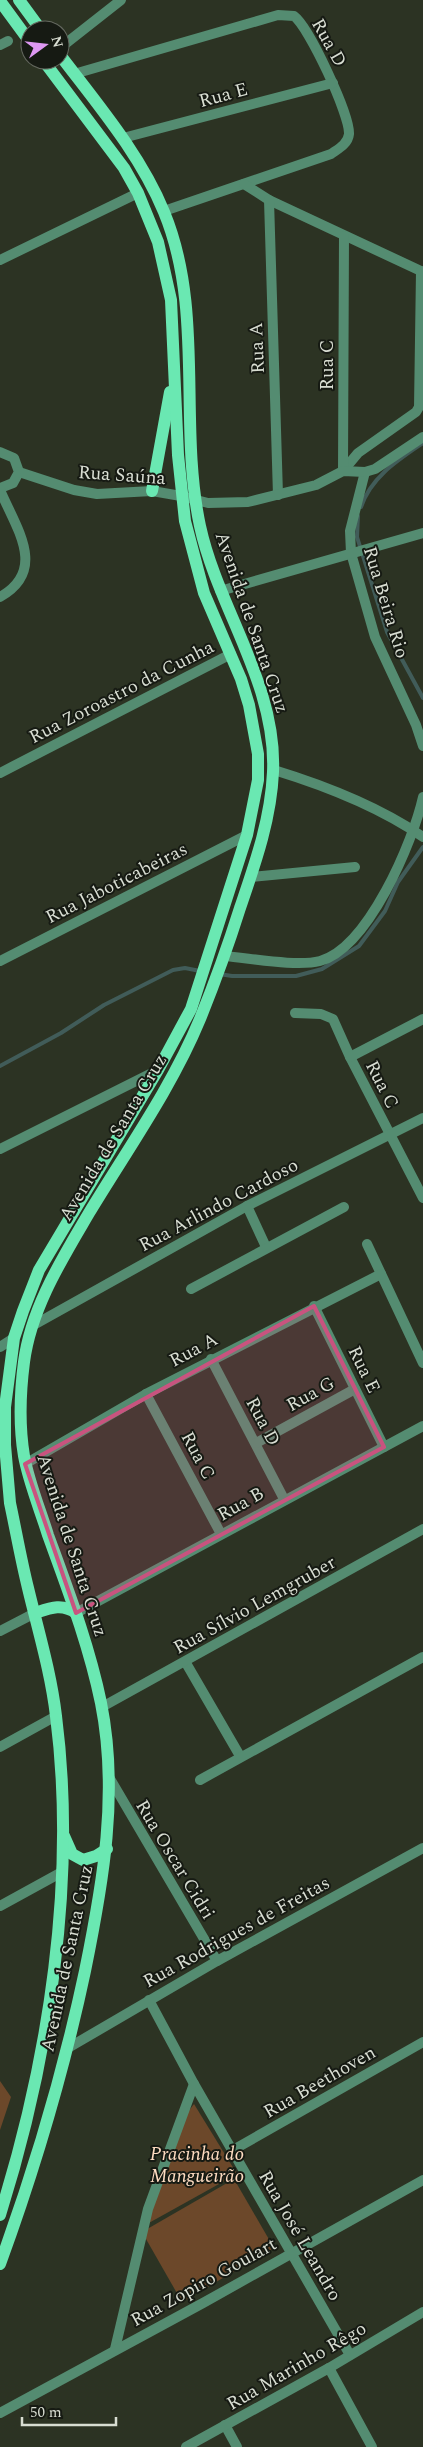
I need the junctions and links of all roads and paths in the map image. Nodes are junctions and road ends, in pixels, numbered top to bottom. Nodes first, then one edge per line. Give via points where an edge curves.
1 (18, 0) edge
2 (121, 0) edge
3 (0, 1) edge
4 (33, 20) edge
5 (20, 28) edge
6 (70, 40) edge
7 (70, 69) edge
8 (51, 70) edge
9 (74, 74) junction
10 (333, 83) junction
11 (122, 138) junction
12 (244, 184) junction
13 (138, 193) junction
14 (270, 200) junction
15 (164, 212) junction
16 (344, 236) junction
17 (0, 260) edge
18 (422, 272) edge
19 (173, 372) junction
20 (423, 437) edge
21 (0, 452) edge
22 (19, 472) junction
23 (343, 472) junction
24 (365, 472) junction
25 (0, 489) edge
26 (152, 491) junction
27 (278, 495) junction
28 (181, 496) junction
29 (196, 500) junction
30 (423, 533) edge
31 (354, 552) junction
32 (220, 591) junction
33 (0, 597) edge
34 (231, 654) junction
35 (423, 746) edge
36 (274, 770) junction
37 (0, 773) edge
38 (423, 797) edge
39 (247, 834) junction
40 (418, 834) edge
41 (355, 867) dead end
42 (251, 877) junction
43 (223, 960) junction
44 (0, 961) edge
45 (294, 1013) dead end
46 (423, 1019) edge
47 (350, 1057) junction
48 (158, 1070) junction
49 (423, 1118) edge
50 (390, 1135) junction
51 (0, 1149) edge
52 (423, 1198) edge
53 (247, 1206) junction
54 (344, 1206) dead end
55 (367, 1244) dead end
56 (266, 1247) junction
57 (381, 1274) junction
58 (191, 1289) dead end
59 (314, 1306) junction
60 (32, 1326) junction
61 (14, 1338) junction
62 (0, 1347) edge
63 (211, 1359) junction
64 (423, 1363) edge
65 (355, 1389) junction
66 (146, 1394) junction
67 (423, 1426) edge
68 (256, 1443) junction
69 (384, 1447) junction
70 (25, 1464) junction
71 (284, 1499) junction
72 (5, 1506) edge
73 (423, 1529) edge
74 (221, 1534) junction
75 (35, 1613) junction
76 (76, 1613) junction
77 (0, 1631) edge
78 (423, 1657) edge
79 (186, 1663) junction
80 (102, 1707) junction
81 (56, 1716) junction
82 (0, 1747) edge
83 (240, 1756) junction
84 (108, 1773) junction
85 (200, 1780) dead end
86 (62, 1829) junction
87 (423, 1848) edge
88 (107, 1849) junction
89 (62, 1872) junction
90 (0, 1906) edge
91 (217, 1962) junction
92 (149, 2000) junction
93 (423, 2042) edge
94 (68, 2048) junction
95 (194, 2084) junction
96 (233, 2150) junction
97 (423, 2180) edge
98 (0, 2215) edge
99 (291, 2254) junction
100 (0, 2264) edge
101 (423, 2312) edge
102 (115, 2349) junction
103 (350, 2355) junction
104 (329, 2368) junction
105 (0, 2413) edge
106 (226, 2425) junction
107 (186, 2447) edge
108 (237, 2447) edge
109 (372, 2447) edge

1 - 4 main road
2 - 6 street
3 - 5 main road
7 - 9 main road, Avenida de Santa Cruz
8 - 13 main road, Avenida de Santa Cruz via 124,168
9 - 10 street, Rua D via 287,14 300,20 305,27
9 - 11 main road, Avenida de Santa Cruz
10 - 11 street, Rua E
10 - 12 street, Rua D via 349,134 342,146 331,154
11 - 15 main road, Avenida de Santa Cruz
12 - 14 street
12 - 15 street
13 - 17 street
13 - 19 main road, Avenida de Santa Cruz via 158,242 166,274
14 - 16 street
14 - 27 street, Rua A
15 - 29 main road, Avenida de Santa Cruz via 183,286
16 - 18 street
16 - 23 street, Rua C
18 - 23 street via 419,407 358,453
19 - 26 main road
19 - 28 main road, Avenida de Santa Cruz
20 - 24 street via 375,469
21 - 22 street via 14,458
22 - 25 street via 13,483
22 - 26 street, Rua Saúna via 74,490 98,494
23 - 24 street
23 - 27 street
24 - 31 street, Rua Beira Rio via 350,531
25 - 33 street via 27,561 23,578
26 - 28 street, Rua Saúna
27 - 29 street via 226,504
28 - 29 street, Rua Saúna
28 - 34 main road, Avenida de Santa Cruz via 198,575
29 - 32 main road, Avenida de Santa Cruz via 209,560
30 - 31 street
31 - 32 street
31 - 35 street, Rua Beira Rio via 375,637
32 - 36 main road, Avenida de Santa Cruz via 267,711
34 - 37 street, Rua Zoroastro da Cunha
34 - 39 main road, Avenida de Santa Cruz via 249,705 258,754 258,780
36 - 40 street via 345,796
36 - 42 main road, Avenida de Santa Cruz via 264,832
38 - 40 street
39 - 44 street, Rua Jaboticabeiras
39 - 48 main road, Avenida de Santa Cruz via 192,1009
40 - 43 street via 364,928 332,954 320,961
41 - 42 street
42 - 43 main road, Avenida de Santa Cruz
43 - 60 main road, Avenida de Santa Cruz via 190,1043 70,1244
45 - 47 street, Rua C via 321,1014 333,1019
46 - 47 street
47 - 50 street, Rua C
48 - 51 street
48 - 61 main road, Avenida de Santa Cruz via 39,1270
49 - 50 street, Rua Arlindo Cardoso
50 - 52 street, Rua C
50 - 53 street, Rua Arlindo Cardoso
53 - 56 street
53 - 60 street, Rua Arlindo Cardoso
54 - 56 street
55 - 57 street
56 - 58 street
57 - 59 street, Rua A
57 - 64 street
59 - 63 street, Rua A
59 - 65 street, Rua E
60 - 70 main road, Avenida de Santa Cruz via 25,1357 21,1410
61 - 62 street
61 - 72 main road, Avenida de Santa Cruz via 5,1408
63 - 66 street, Rua A
63 - 68 street, Rua D
65 - 68 street, Rua G
65 - 69 street, Rua E
66 - 70 street, Rua A
66 - 74 street, Rua C
67 - 69 street, Rua B
68 - 71 street, Rua D
69 - 71 street, Rua B
70 - 76 main road, Avenida de Santa Cruz
71 - 74 street, Rua B
72 - 75 main road, Avenida de Santa Cruz
73 - 79 street, Rua Sílvio Lemgruber
74 - 76 street, Rua B
75 - 76 main road via 59,1606
75 - 77 street
75 - 81 main road, Avenida de Santa Cruz
76 - 80 main road, Avenida de Santa Cruz
78 - 83 street
79 - 80 street, Rua Sílvio Lemgruber
79 - 83 street
80 - 84 main road, Avenida de Santa Cruz
81 - 82 street
81 - 86 main road, Avenida de Santa Cruz
83 - 85 street
84 - 88 main road, Avenida de Santa Cruz
84 - 91 street, Rua Oscar Cidri
86 - 88 main road via 68,1847 77,1858 89,1859
86 - 89 main road, Avenida de Santa Cruz
87 - 91 street, Rua Rodrigues de Freitas
88 - 94 main road, Avenida de Santa Cruz
89 - 90 street
89 - 98 main road, Avenida de Santa Cruz via 43,2040 18,2158
91 - 92 street, Rua Rodrigues de Freitas
92 - 94 street, Rua Rodrigues de Freitas
92 - 95 street, Rua José Leandro
93 - 96 street, Rua Beethoven
94 - 100 main road, Avenida de Santa Cruz
95 - 96 street, Rua José Leandro
95 - 102 street via 148,2209
96 - 99 street, Rua José Leandro
97 - 99 street, Rua Zopiro Goulart
99 - 102 street, Rua Zopiro Goulart
99 - 103 street, Rua José Leandro
101 - 103 street, Rua Marinho Rêgo
102 - 105 street, Rua Zopiro Goulart
103 - 104 street, Rua Marinho Rêgo
104 - 106 street, Rua Marinho Rêgo
104 - 109 street
106 - 107 street, Rua Marinho Rêgo
106 - 108 street

